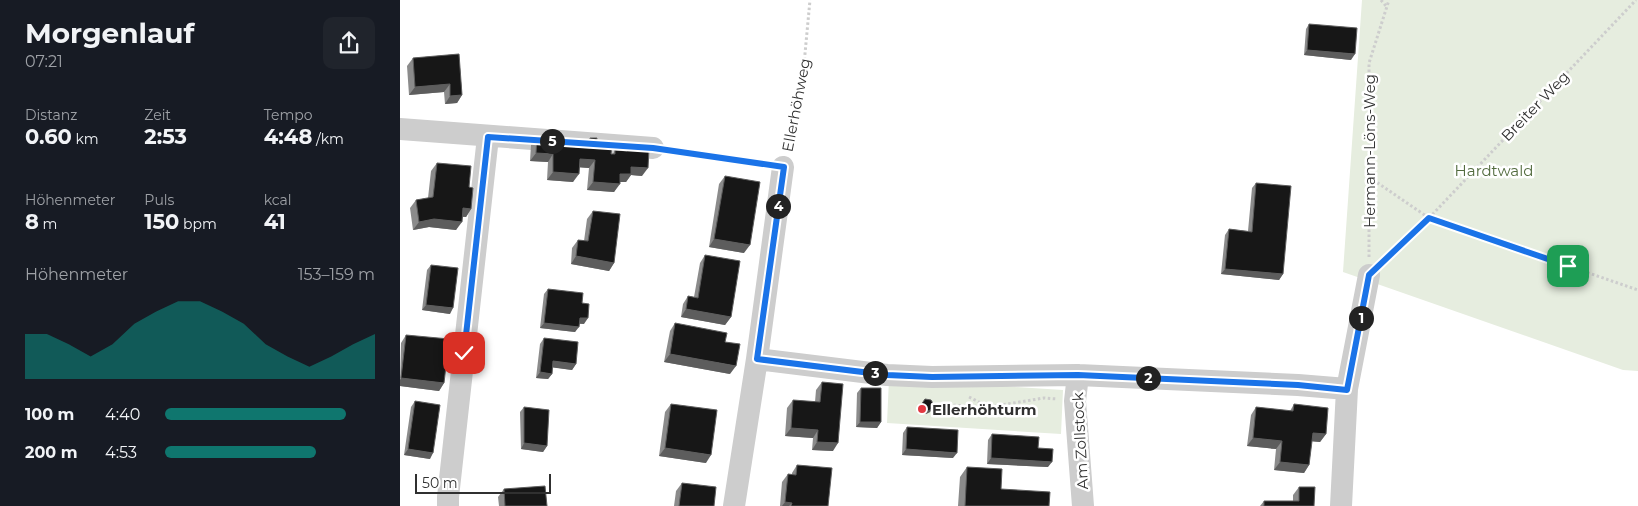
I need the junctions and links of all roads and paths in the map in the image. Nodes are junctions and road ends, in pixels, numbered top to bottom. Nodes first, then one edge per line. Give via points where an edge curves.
1 (810, 0) edge
2 (1381, 0) edge
3 (1389, 0) edge
4 (1636, 0) edge
5 (1387, 7) junction
6 (400, 129) edge
7 (488, 137) junction
8 (653, 148) joint
9 (784, 167) junction
10 (1369, 177) junction
11 (1429, 218) junction
12 (1369, 275) junction
13 (1638, 290) edge
14 (757, 359) junction
15 (1078, 375) junction
16 (1347, 390) junction
17 (1075, 401) junction
18 (930, 404) edge
19 (448, 506) edge
20 (734, 506) edge
21 (1083, 506) edge
22 (1341, 506) edge

1 - 9 path, Ellerhöhweg via 803,75
2 - 5 path
3 - 5 path, Hermann-Löns-Weg
4 - 11 path, Breiter Weg
5 - 10 path, Hermann-Löns-Weg via 1369,63
6 - 7 street
7 - 8 street
7 - 19 street
8 - 9 path
9 - 14 street, Ellerhöhweg
10 - 11 path
10 - 12 path, Hermann-Löns-Weg
11 - 12 path, Breiter Weg
11 - 13 path
12 - 16 street
14 - 15 street via 887,375
14 - 20 street, Ellerhöhweg
15 - 16 street
15 - 17 street, Am Zollstock
16 - 22 street
17 - 18 path via 1044,398 989,407
17 - 21 street, Am Zollstock

